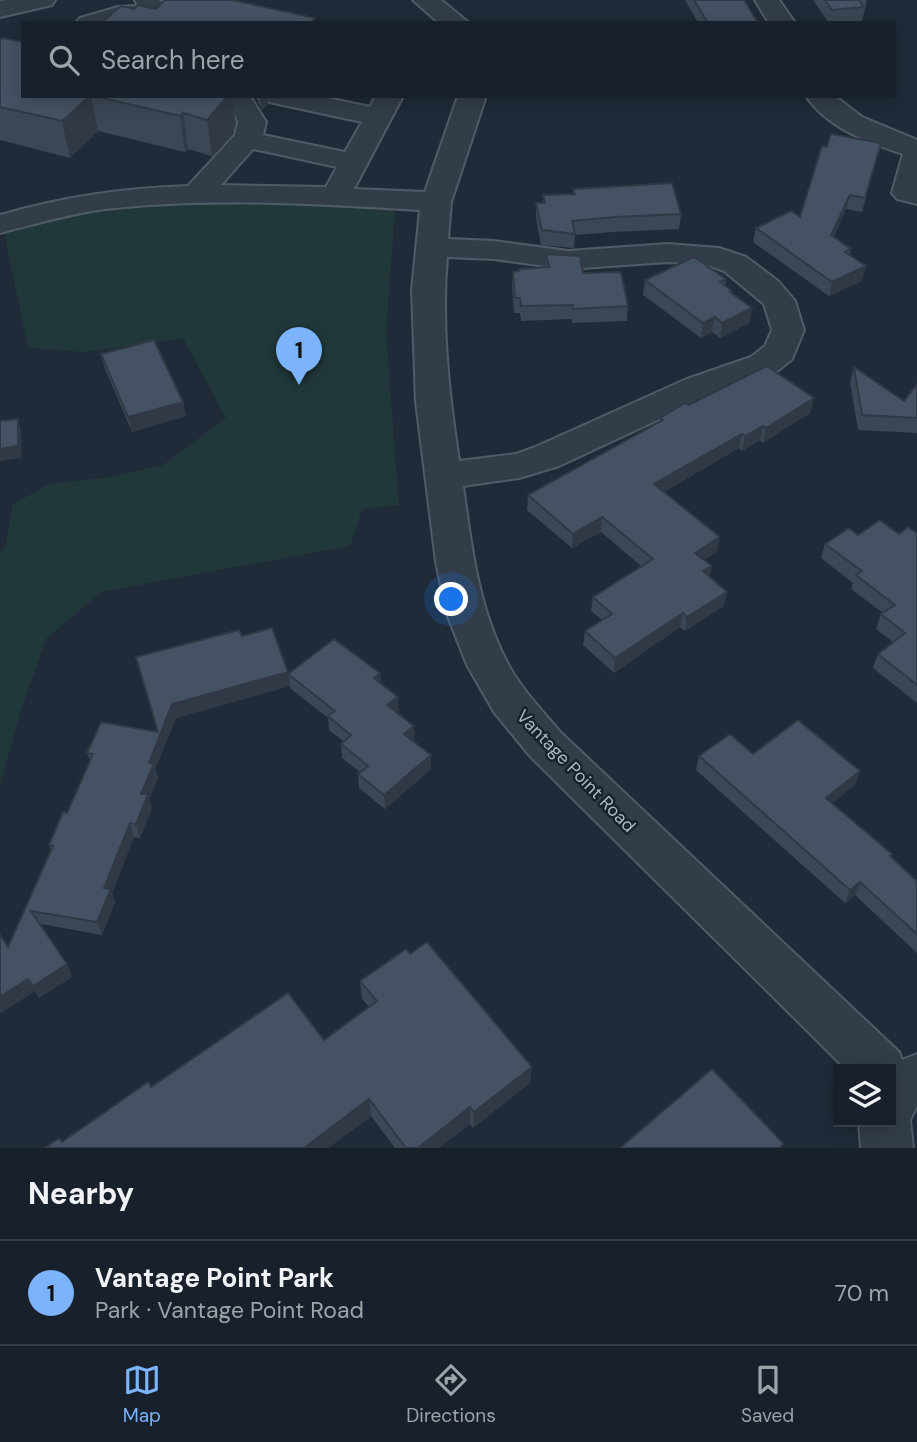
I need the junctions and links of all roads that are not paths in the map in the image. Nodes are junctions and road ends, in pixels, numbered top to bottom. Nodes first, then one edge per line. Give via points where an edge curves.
1 (43, 0) edge
2 (425, 0) edge
3 (766, 0) edge
4 (222, 3) edge
5 (0, 9) edge
6 (157, 11) edge
7 (115, 19) edge
8 (453, 21) edge
9 (781, 21) edge
10 (300, 98) edge
11 (471, 98) edge
12 (821, 98) edge
13 (231, 99) edge
14 (383, 106) edge
15 (262, 143) dead end
16 (917, 151) edge
17 (354, 162) junction
18 (196, 195) junction
19 (917, 195) edge
20 (335, 197) junction
21 (436, 202) junction
22 (0, 223) edge
23 (433, 247) junction
24 (442, 476) junction
25 (868, 1064) edge
26 (890, 1127) edge
27 (887, 1148) edge

1 - 5 street
2 - 8 street
3 - 9 street
4 - 6 street
6 - 7 street
10 - 14 street
11 - 21 street, Vantage Point Road
12 - 16 street via 855,125
13 - 18 street via 252,122 248,137
14 - 17 street
15 - 17 street
16 - 19 street via 907,193
17 - 20 street
18 - 20 street
18 - 22 street via 78,203
20 - 21 street
21 - 23 street, Vantage Point Road
23 - 24 street, Vantage Point Road via 429,341
23 - 24 street via 568,260 708,255 735,264 767,288 779,302 788,330 780,351 763,365 699,387 545,457 519,466
24 - 25 street, Vantage Point Road via 467,614 487,665 509,700 592,792
26 - 27 street

